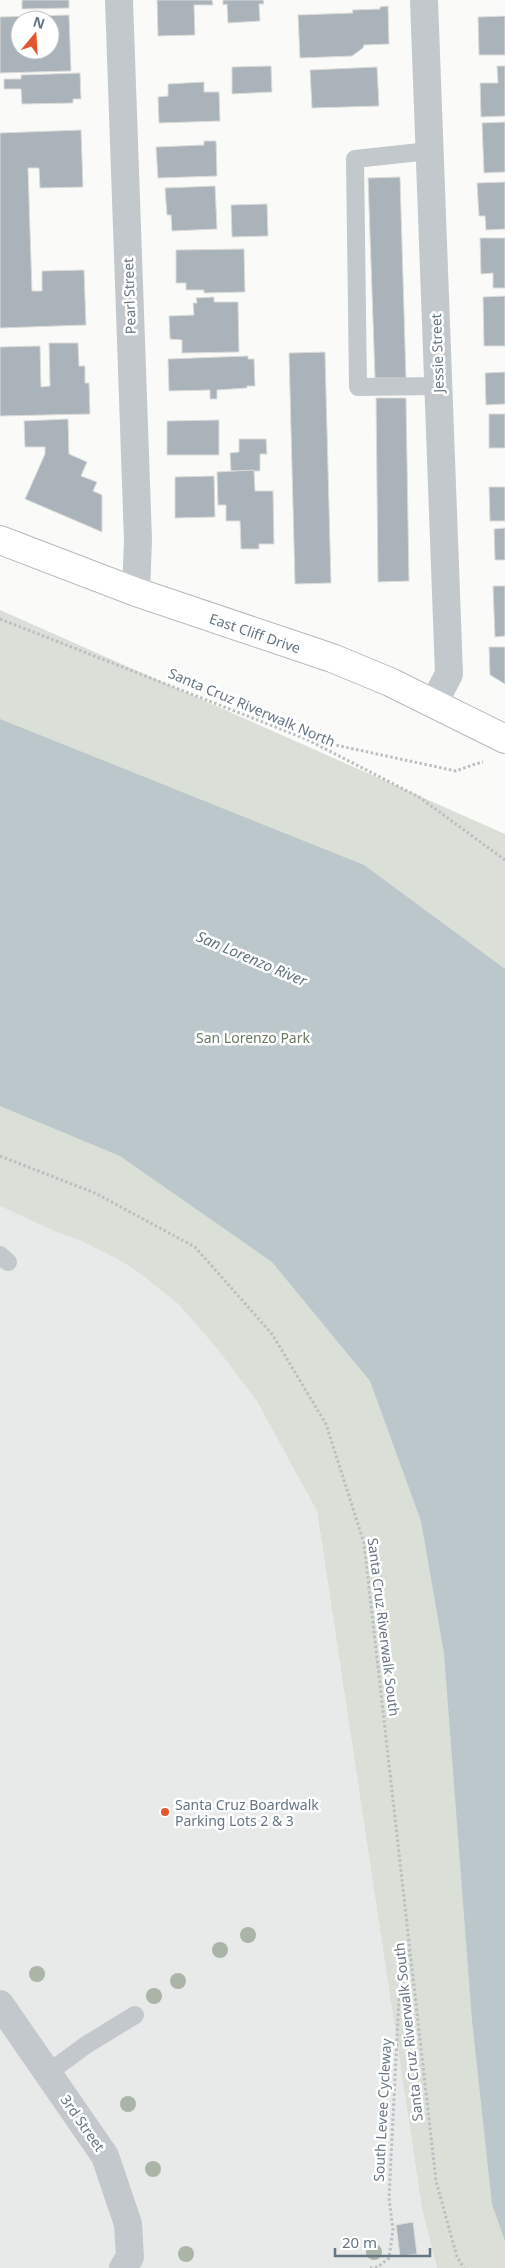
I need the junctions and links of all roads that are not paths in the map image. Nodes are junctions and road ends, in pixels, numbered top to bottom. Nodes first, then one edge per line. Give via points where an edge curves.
1 (119, 0) edge
2 (424, 0) edge
3 (429, 152) junction
4 (438, 386) junction
5 (0, 540) edge
6 (136, 592) junction
7 (434, 703) junction
8 (505, 739) edge
9 (0, 2004) edge
10 (135, 2015) dead end
11 (48, 2073) junction
12 (126, 2262) edge

1 - 6 street, Pearl Street via 138,530
2 - 3 street, Jessie Street
3 - 4 street, Jessie Street
3 - 4 lane via 355,159 358,387
4 - 7 street, Jessie Street via 449,674
5 - 6 main road, East Cliff Drive
6 - 7 main road, East Cliff Drive via 332,658
7 - 8 main road, East Cliff Drive
9 - 11 street, 3rd Street
10 - 11 lane
11 - 12 street, 3rd Street via 105,2156 128,2224

